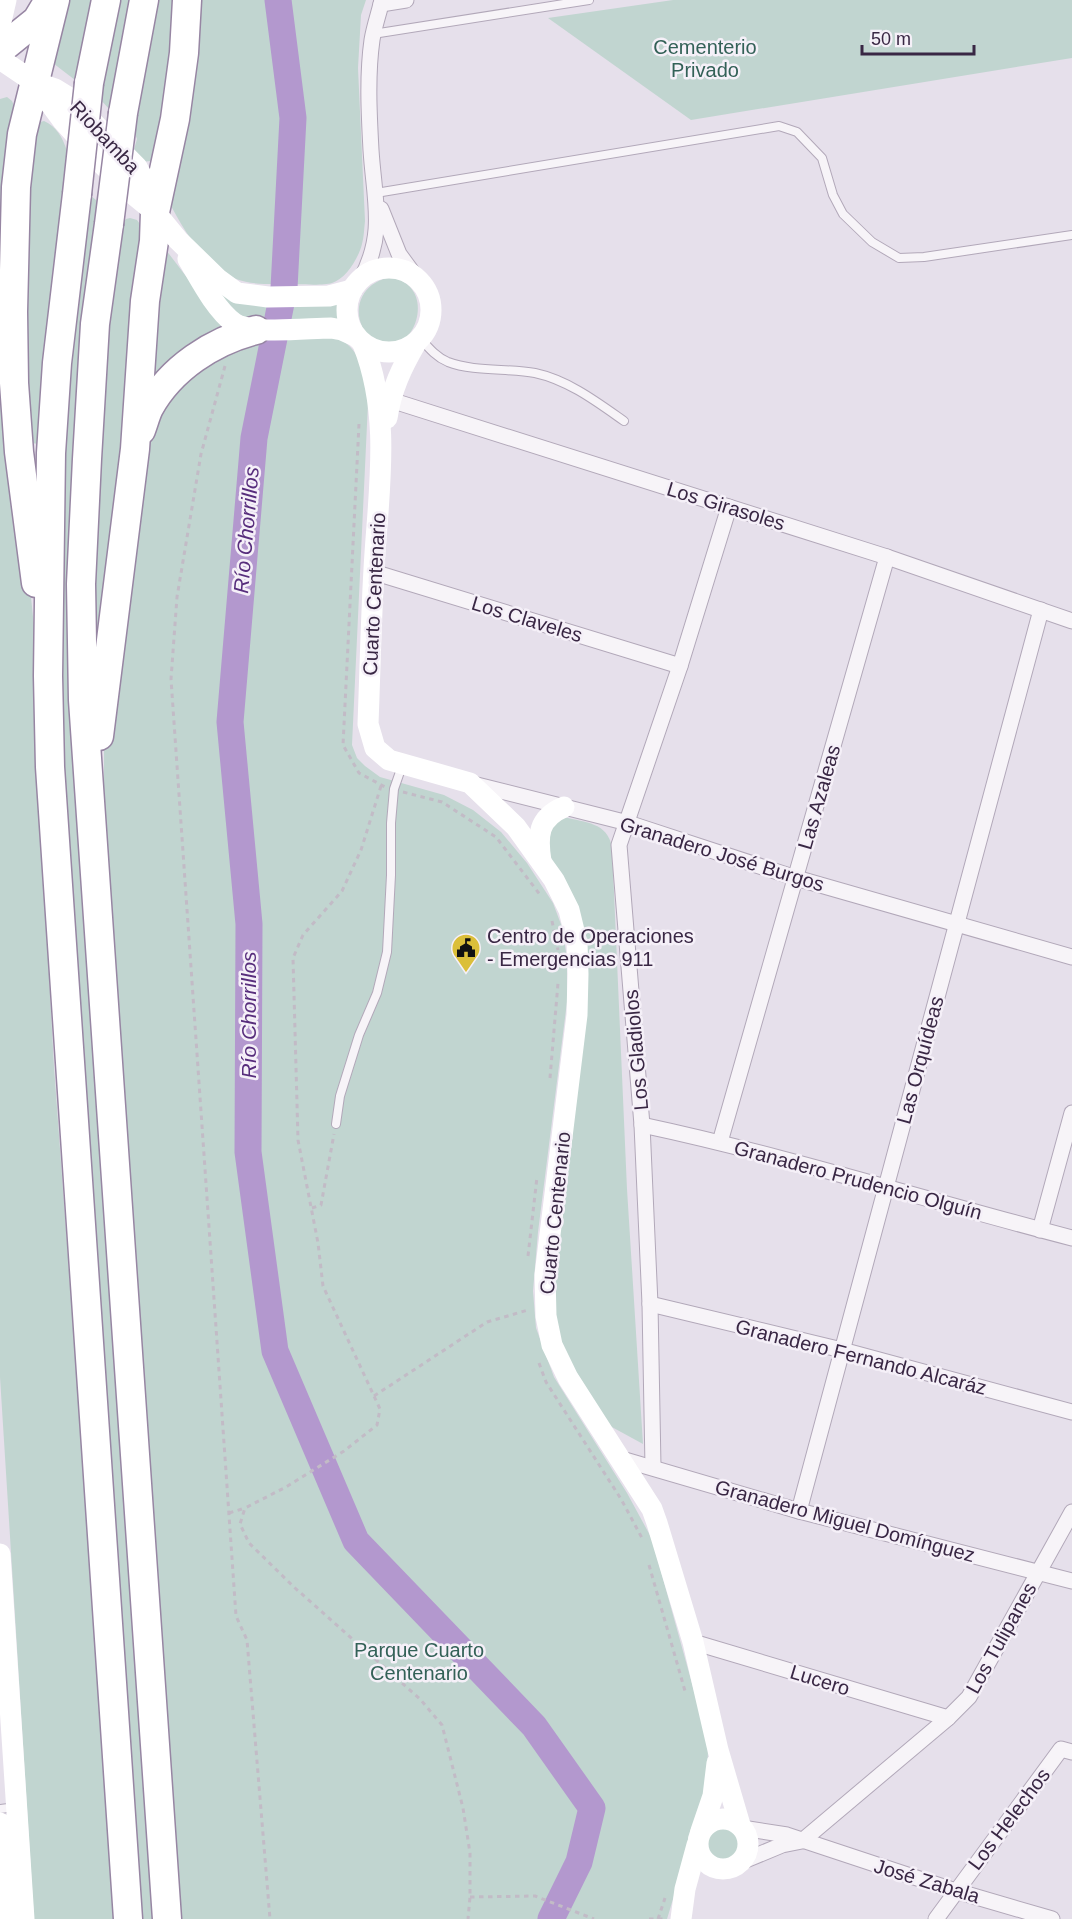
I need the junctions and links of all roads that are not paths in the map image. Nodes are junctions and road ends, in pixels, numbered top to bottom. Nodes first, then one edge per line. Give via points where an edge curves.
1 (6, 0) edge
2 (49, 0) edge
3 (55, 0) edge
4 (106, 0) edge
5 (144, 0) edge
6 (187, 0) edge
7 (406, 0) edge
8 (589, 0) edge
9 (382, 2) edge
10 (0, 26) edge
11 (374, 34) junction
12 (0, 50) edge
13 (0, 60) edge
14 (34, 82) junction
15 (376, 193) junction
16 (155, 212) junction
17 (1072, 235) edge
18 (177, 240) junction
19 (418, 280) junction
20 (356, 285) junction
21 (244, 333) junction
22 (359, 340) junction
23 (418, 341) junction
24 (384, 398) junction
25 (624, 421) dead end
26 (135, 448) junction
27 (729, 507) junction
28 (887, 557) junction
29 (373, 572) junction
30 (1041, 610) junction
31 (1072, 621) edge
32 (680, 666) junction
33 (48, 676) junction
34 (375, 748) joint
35 (402, 765) junction
36 (470, 783) junction
37 (90, 807) junction
38 (564, 807) junction
39 (628, 823) junction
40 (541, 862) junction
41 (795, 878) junction
42 (957, 923) junction
43 (1072, 957) edge
44 (1072, 1113) edge
45 (336, 1124) road end
46 (642, 1125) junction
47 (720, 1142) junction
48 (885, 1188) junction
49 (1040, 1230) junction
50 (1072, 1238) edge
51 (650, 1304) junction
52 (842, 1350) junction
53 (1072, 1412) edge
54 (618, 1458) junction
55 (654, 1467) junction
56 (799, 1510) junction
57 (1072, 1512) edge
58 (0, 1554) edge
59 (0, 1564) edge
60 (1038, 1572) junction
61 (1072, 1581) edge
62 (3, 1636) edge
63 (693, 1642) junction
64 (4, 1664) edge
65 (948, 1718) junction
66 (718, 1750) junction
67 (1066, 1751) edge
68 (10, 1801) edge
69 (0, 1822) edge
70 (741, 1826) junction
71 (699, 1838) junction
72 (802, 1842) junction
73 (733, 1866) junction
74 (956, 1891) junction
75 (668, 1917) edge
76 (167, 1918) edge
77 (5, 1919) edge
78 (24, 1919) edge
79 (128, 1919) edge
80 (936, 1919) edge
81 (1052, 1919) edge

1 - 10 main road
2 - 12 highway via 37,20
3 - 14 highway
4 - 33 highway, bridge via 89,83 58,352 51,453
5 - 37 highway, bridge via 123,113 95,324 81,584
6 - 16 highway via 175,119
7 - 9 street
8 - 11 lane
9 - 11 street
11 - 15 street via 370,93
13 - 14 main road, Riobamba
14 - 16 main road, Riobamba via 98,160
14 - 33 highway via 22,134 16,187 14,371 19,452
15 - 17 lane via 779,126 797,132 822,158 843,214 872,242 899,258
15 - 19 street via 399,254
15 - 20 street via 376,240
16 - 18 main road, Riobamba
16 - 26 highway
18 - 20 main road, Riobamba via 237,293 328,296
18 - 21 main road, Riobamba via 202,284
19 - 20 main road via 398,269 387,268 376,270
19 - 23 main road via 426,290 430,315
20 - 22 main road via 347,313 349,325
21 - 22 main road via 331,328
21 - 26 highway via 192,360 171,378 148,409
22 - 23 main road via 387,352 399,351
22 - 24 main road, Cuarto Centenario
23 - 24 main road, Cuarto Centenario
23 - 25 lane via 448,362 536,374 571,386
24 - 27 street, Los Girasoles
24 - 29 main road, Cuarto Centenario
26 - 37 highway
27 - 28 street, Los Girasoles
27 - 32 street, Los Gladiolos
28 - 30 street, Los Girasoles
28 - 41 street, Las Azaleas
29 - 32 street, Los Claveles
29 - 34 main road, Cuarto Centenario via 368,724
30 - 31 street, Los Girasoles
30 - 42 street, Las Orquídeas
32 - 39 street, Los Gladiolos
33 - 79 highway via 50,767
34 - 35 main road, Granadero José Burgos
35 - 36 main road, Granadero José Burgos
35 - 45 lane via 394,789 391,823 387,952 377,993 340,1096
36 - 38 street, Granadero José Burgos
36 - 40 main road, Cuarto Centenario via 516,827
37 - 76 highway
38 - 39 street, Granadero José Burgos
38 - 40 main road via 548,816 542,825
39 - 41 street, Granadero José Burgos
39 - 46 street, Los Gladiolos via 619,845
40 - 54 main road, Cuarto Centenario via 569,910 577,943 578,974 577,1015 546,1275 546,1316 552,1345 568,1378
41 - 42 street, Granadero José Burgos
41 - 47 street, Las Azaleas
42 - 43 street, Granadero José Burgos
42 - 48 street, Las Orquídeas
44 - 49 street
46 - 47 street, Granadero Prudencio Olguín
46 - 51 street, Los Gladiolos
47 - 48 street, Granadero Prudencio Olguín
48 - 49 street, Granadero Prudencio Olguín
48 - 52 street, Las Orquídeas
49 - 50 street, Granadero Prudencio Olguín
51 - 52 street, Granadero Fernando Alcaráz
51 - 55 street, Los Gladiolos
52 - 53 street, Granadero Fernando Alcaráz
52 - 56 street, Las Orquídeas
54 - 55 street, Granadero Miguel Domínguez
54 - 63 main road, Cuarto Centenario via 652,1509
55 - 56 street, Granadero Miguel Domínguez
56 - 60 street, Granadero Miguel Domínguez
57 - 60 street, Los Tulipanes
58 - 59 main road
59 - 62 main road
60 - 61 street, Granadero Miguel Domínguez
60 - 65 street, Los Tulipanes via 969,1697
62 - 64 main road
63 - 65 street, Lucero
63 - 66 main road, Cuarto Centenario
64 - 68 main road
65 - 72 street, Los Tulipanes
66 - 70 main road, Cuarto Centenario
66 - 71 main road, Cuarto Centenario via 716,1780
67 - 74 street, Los Helechos
68 - 78 main road
69 - 77 main road
70 - 71 main road via 724,1818 716,1819 708,1823
70 - 72 street, José Zabala
70 - 73 main road, Cuarto Centenario via 748,1847 746,1855
71 - 73 main road via 699,1853 710,1866
71 - 75 main road, Cuarto Centenario via 685,1889
72 - 73 street, José Zabala via 775,1847
72 - 74 street, José Zabala
73 - 75 main road via 703,1882
74 - 80 street, Los Helechos
74 - 81 street, José Zabala

